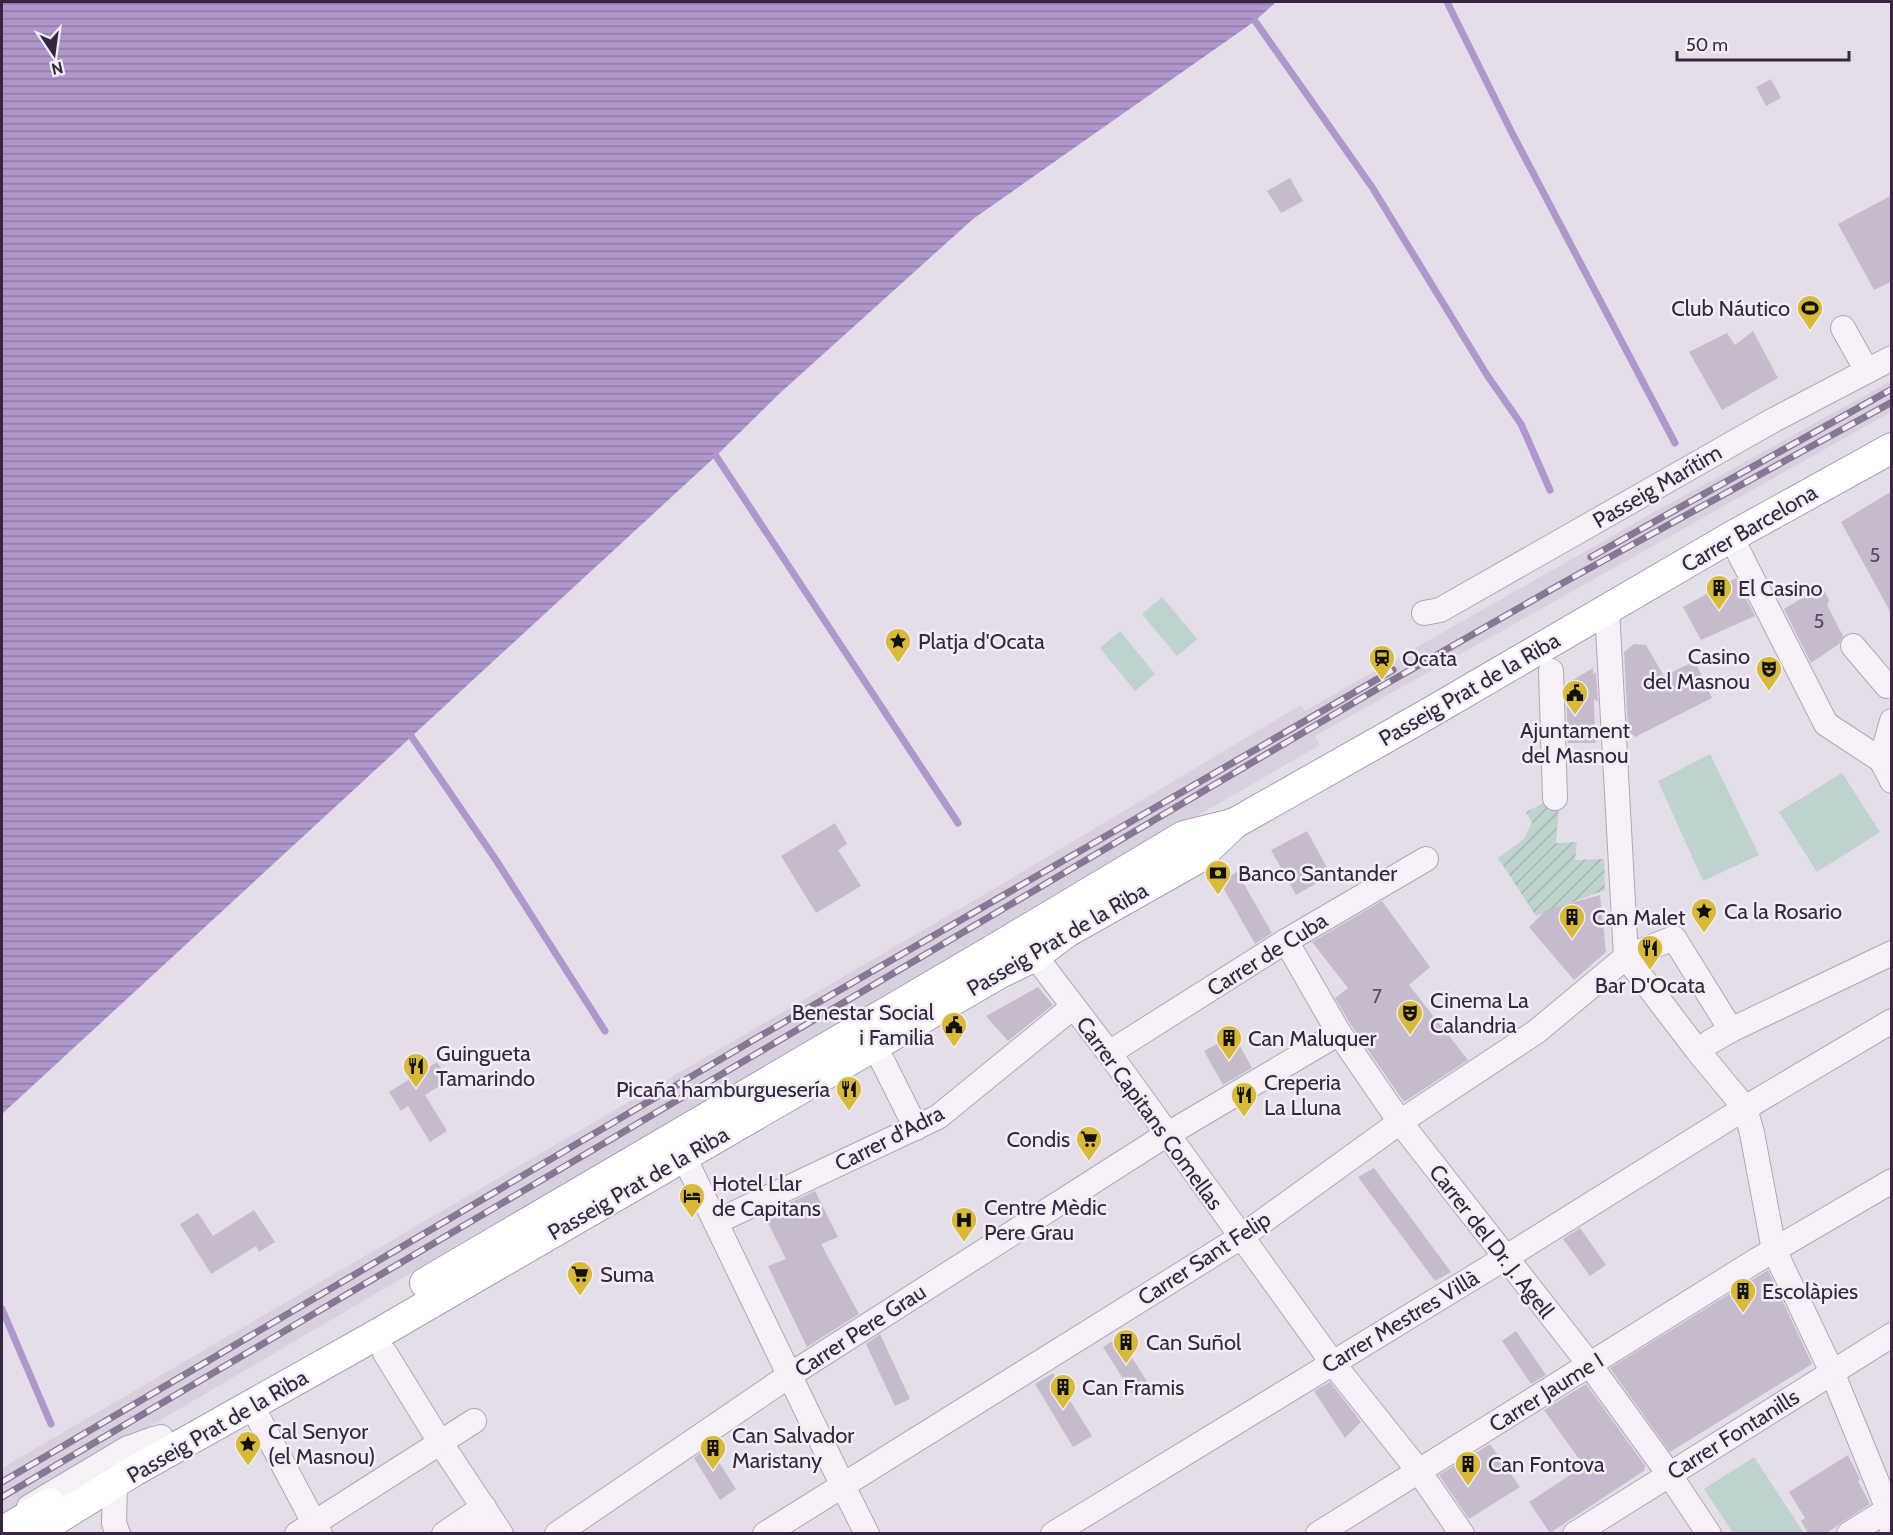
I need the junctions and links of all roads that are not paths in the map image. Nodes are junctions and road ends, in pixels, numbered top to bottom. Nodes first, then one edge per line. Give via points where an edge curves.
1 (1843, 328) dead end
2 (1892, 358) edge
3 (1867, 371) junction
4 (1892, 448) edge
5 (1731, 537) junction
6 (1607, 610) junction
7 (1424, 613) dead end
8 (1853, 646) dead end
9 (1551, 671) dead end
10 (1887, 686) dead end
11 (1892, 721) edge
12 (1888, 767) edge
13 (1555, 798) dead end
14 (1235, 823) junction
15 (1184, 836) junction
16 (1426, 859) dead end
17 (1286, 941) junction
18 (1892, 953) edge
19 (1035, 956) junction
20 (1626, 957) junction
21 (1073, 1007) junction
22 (1892, 1021) edge
23 (1731, 1030) junction
24 (1339, 1033) junction
25 (1710, 1042) dead end
26 (1109, 1053) junction
27 (883, 1062) dead end
28 (1745, 1108) junction
29 (1400, 1122) junction
30 (916, 1128) junction
31 (1167, 1134) junction
32 (684, 1157) junction
33 (1892, 1181) edge
34 (716, 1222) junction
35 (1241, 1237) junction
36 (1774, 1250) junction
37 (1505, 1258) junction
38 (1892, 1335) edge
39 (385, 1353) dead end
40 (1332, 1362) junction
41 (1590, 1365) junction
42 (1832, 1372) junction
43 (790, 1375) junction
44 (252, 1406) junction
45 (474, 1421) dead end
46 (161, 1437) junction
47 (440, 1442) junction
48 (1418, 1470) junction
49 (1669, 1474) junction
50 (118, 1483) junction
51 (843, 1486) junction
52 (1890, 1515) edge
53 (478, 1519) edge
54 (2, 1522) edge
55 (310, 1530) edge
56 (2, 1532) edge
57 (33, 1533) edge
58 (118, 1533) edge
59 (444, 1533) edge
60 (501, 1533) edge
61 (558, 1533) edge
62 (765, 1533) edge
63 (867, 1533) edge
64 (1053, 1533) edge
65 (1318, 1533) edge
66 (1462, 1533) edge
67 (1575, 1533) edge
68 (1709, 1533) edge
69 (1850, 1533) edge

1 - 3 street
2 - 3 street, Passeig Marítim
3 - 7 street, Passeig Marítim via 1440,610
4 - 5 main road, Carrer Barcelona
5 - 6 main road, Carrer Barcelona
5 - 12 street via 1826,724
6 - 14 main road, Passeig Prat de la Riba
6 - 20 street
8 - 10 street
9 - 13 street
11 - 12 street
14 - 15 main road
14 - 19 main road, Passeig Prat de la Riba via 1198,858 1067,932
15 - 19 main road via 1142,873 1061,918 1038,937
15 - 46 main road
16 - 17 street, Carrer de Cuba
17 - 24 street, Carrer del Dr. J. Agell
17 - 26 street, Carrer de Cuba
18 - 23 street
19 - 21 street, Carrer Capitans Comellas
19 - 32 main road, Passeig Prat de la Riba
20 - 23 street, Carrer Sant Felip via 1674,938
20 - 28 street
20 - 29 street, Carrer Sant Felip
21 - 26 street, Carrer Capitans Comellas
21 - 30 street, Carrer d'Adra via 938,1117
22 - 28 street, Carrer Mestres Villà
23 - 25 street
24 - 29 street, Carrer del Dr. J. Agell
24 - 31 street, Carrer Pere Grau
26 - 31 street, Carrer Capitans Comellas
27 - 30 street
28 - 36 street
28 - 37 street, Carrer Mestres Villà
29 - 35 street, Carrer Sant Felip
29 - 37 street, Carrer del Dr. J. Agell
30 - 34 street, Carrer d'Adra
31 - 35 street, Carrer Capitans Comellas
31 - 43 street, Carrer Pere Grau
32 - 34 street
32 - 44 main road, Passeig Prat de la Riba
33 - 36 street, Carrer Jaume I
34 - 43 street
35 - 40 street, Carrer Capitans Comellas
35 - 51 street, Carrer Sant Felip
36 - 41 street, Carrer Jaume I
36 - 42 street
37 - 40 street, Carrer Mestres Villà
37 - 41 street, Carrer del Dr. J. Agell
38 - 42 street, Carrer Fontanills
39 - 47 street
40 - 48 street, Carrer Capitans Comellas
40 - 64 street, Carrer Mestres Villà
41 - 48 street, Carrer Jaume I
41 - 49 street, Carrer del Dr. J. Agell
42 - 49 street, Carrer Fontanills
42 - 52 street
43 - 51 street
43 - 61 street, Carrer Pere Grau
44 - 50 main road, Passeig Prat de la Riba
44 - 55 street
45 - 47 street
46 - 54 street via 128,1448
46 - 56 main road
47 - 53 street
47 - 55 street
48 - 65 street, Carrer Jaume I
48 - 66 street, Carrer Capitans Comellas
49 - 67 street, Carrer Fontanills
49 - 68 street, Carrer del Dr. J. Agell
50 - 57 main road, Passeig Prat de la Riba
50 - 58 street via 114,1522
51 - 62 street, Carrer Sant Felip
51 - 63 street
52 - 69 street
53 - 59 street
53 - 60 street

